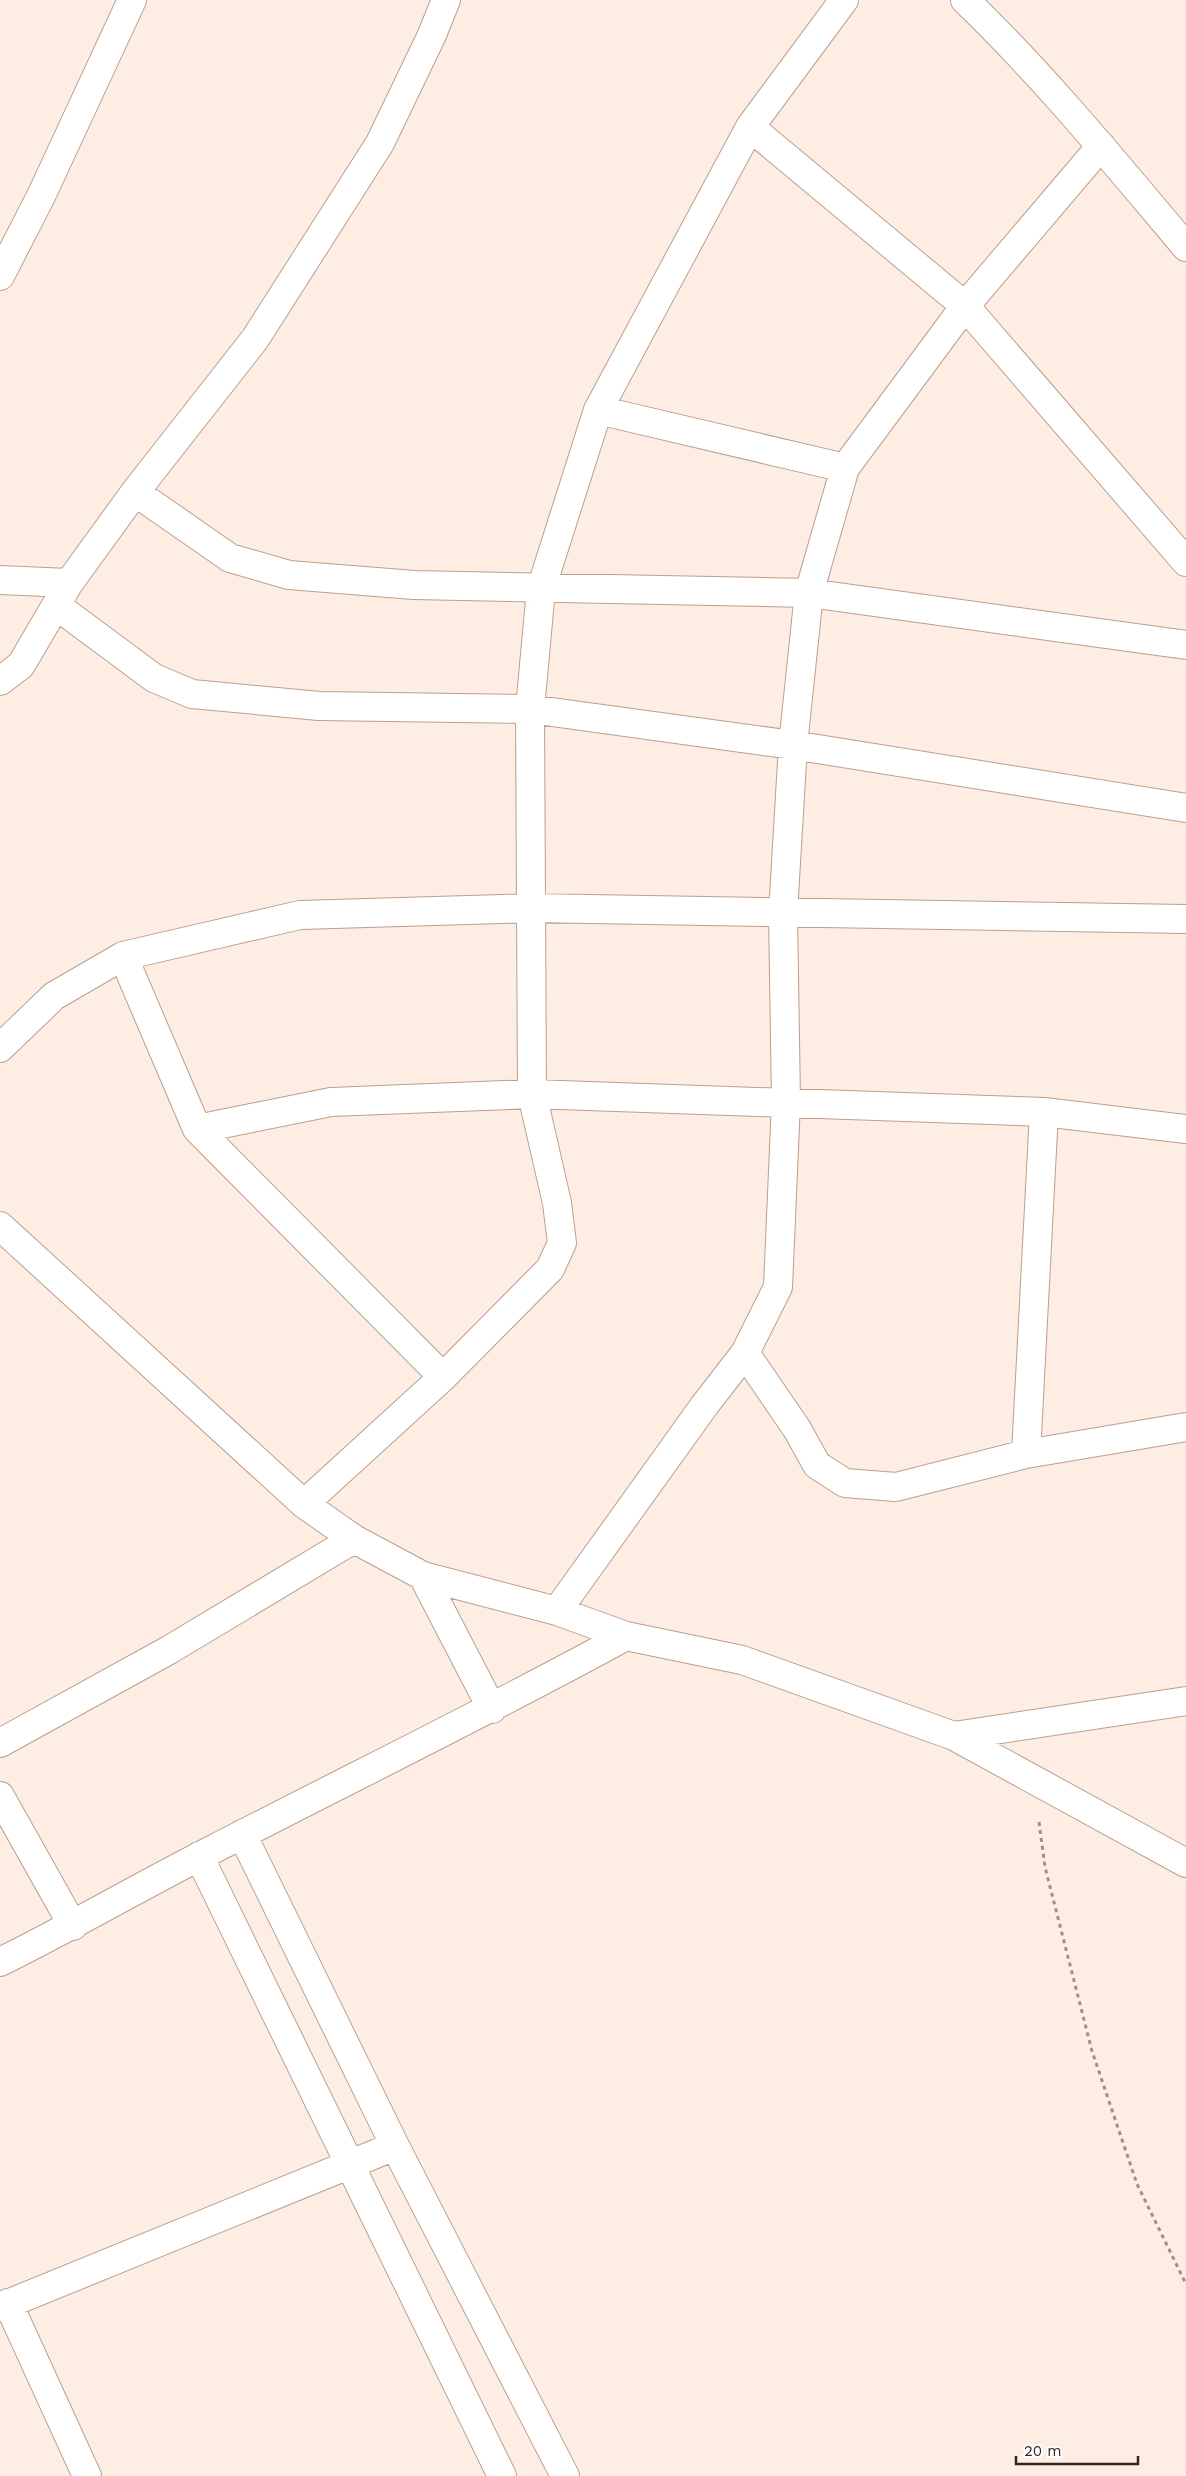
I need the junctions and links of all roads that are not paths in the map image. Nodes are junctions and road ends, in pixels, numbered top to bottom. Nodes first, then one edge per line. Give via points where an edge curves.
1 (132, 0) edge
2 (446, 0) edge
3 (844, 0) edge
4 (965, 0) edge
5 (750, 127) junction
6 (1101, 146) junction
7 (1186, 247) edge
8 (0, 276) edge
9 (965, 306) junction
10 (598, 410) junction
11 (845, 468) junction
12 (135, 492) junction
13 (1186, 562) edge
14 (0, 580) edge
15 (541, 589) junction
16 (809, 593) junction
17 (63, 595) junction
18 (1186, 645) edge
19 (0, 681) edge
20 (530, 709) junction
21 (793, 745) junction
22 (1186, 808) edge
23 (530, 908) junction
24 (783, 914) junction
25 (1186, 919) edge
26 (123, 956) junction
27 (0, 1048) edge
28 (532, 1094) junction
29 (786, 1102) junction
30 (1044, 1112) junction
31 (197, 1129) junction
32 (1186, 1129) edge
33 (0, 1226) edge
34 (745, 1353) junction
35 (443, 1377) junction
36 (1186, 1427) edge
37 (1026, 1454) junction
38 (304, 1504) junction
39 (354, 1539) junction
40 (423, 1576) junction
41 (557, 1611) junction
42 (626, 1636) junction
43 (1186, 1701) edge
44 (492, 1709) junction
45 (954, 1736) junction
46 (0, 1743) edge
47 (0, 1796) edge
48 (242, 1834) junction
49 (199, 1856) junction
50 (1186, 1863) edge
51 (73, 1926) junction
52 (0, 1962) edge
53 (395, 2146) junction
54 (351, 2166) junction
55 (4, 2305) edge
56 (87, 2476) edge
57 (502, 2476) edge
58 (565, 2476) edge

1 - 8 street
2 - 12 street via 380,143 255,339
3 - 5 street
4 - 6 street
5 - 9 street
5 - 10 street
6 - 7 street
6 - 9 street
9 - 11 street
9 - 13 street
10 - 11 street
10 - 15 street
11 - 16 street
12 - 15 street via 230,558 289,575 414,585
12 - 17 street
14 - 17 street
15 - 16 street
15 - 20 street
16 - 18 street
16 - 21 street
17 - 19 street via 21,665
17 - 20 street via 154,678 192,694 319,706
20 - 21 street
20 - 23 street
21 - 22 street
21 - 24 street
23 - 24 street
23 - 26 street via 300,915
23 - 28 street
24 - 25 street
24 - 29 street
26 - 27 street via 54,996
26 - 31 street
28 - 29 street
28 - 31 street via 331,1102
28 - 35 street via 557,1203 562,1243 550,1269
29 - 30 street
29 - 34 street via 778,1286
30 - 32 street
30 - 37 street
31 - 35 street
33 - 38 street
34 - 37 street via 817,1465 846,1482 896,1487
34 - 41 street
35 - 38 street
36 - 37 street
38 - 39 street
39 - 40 street
39 - 46 street via 169,1650
40 - 41 street
40 - 44 street
41 - 42 street
42 - 44 street
42 - 45 street via 742,1660
43 - 45 street
44 - 48 street
45 - 50 street
47 - 51 street
48 - 49 street
48 - 53 street
49 - 51 street
49 - 54 street
51 - 52 street
53 - 54 street
53 - 58 street
54 - 55 street
54 - 57 street
55 - 56 street

